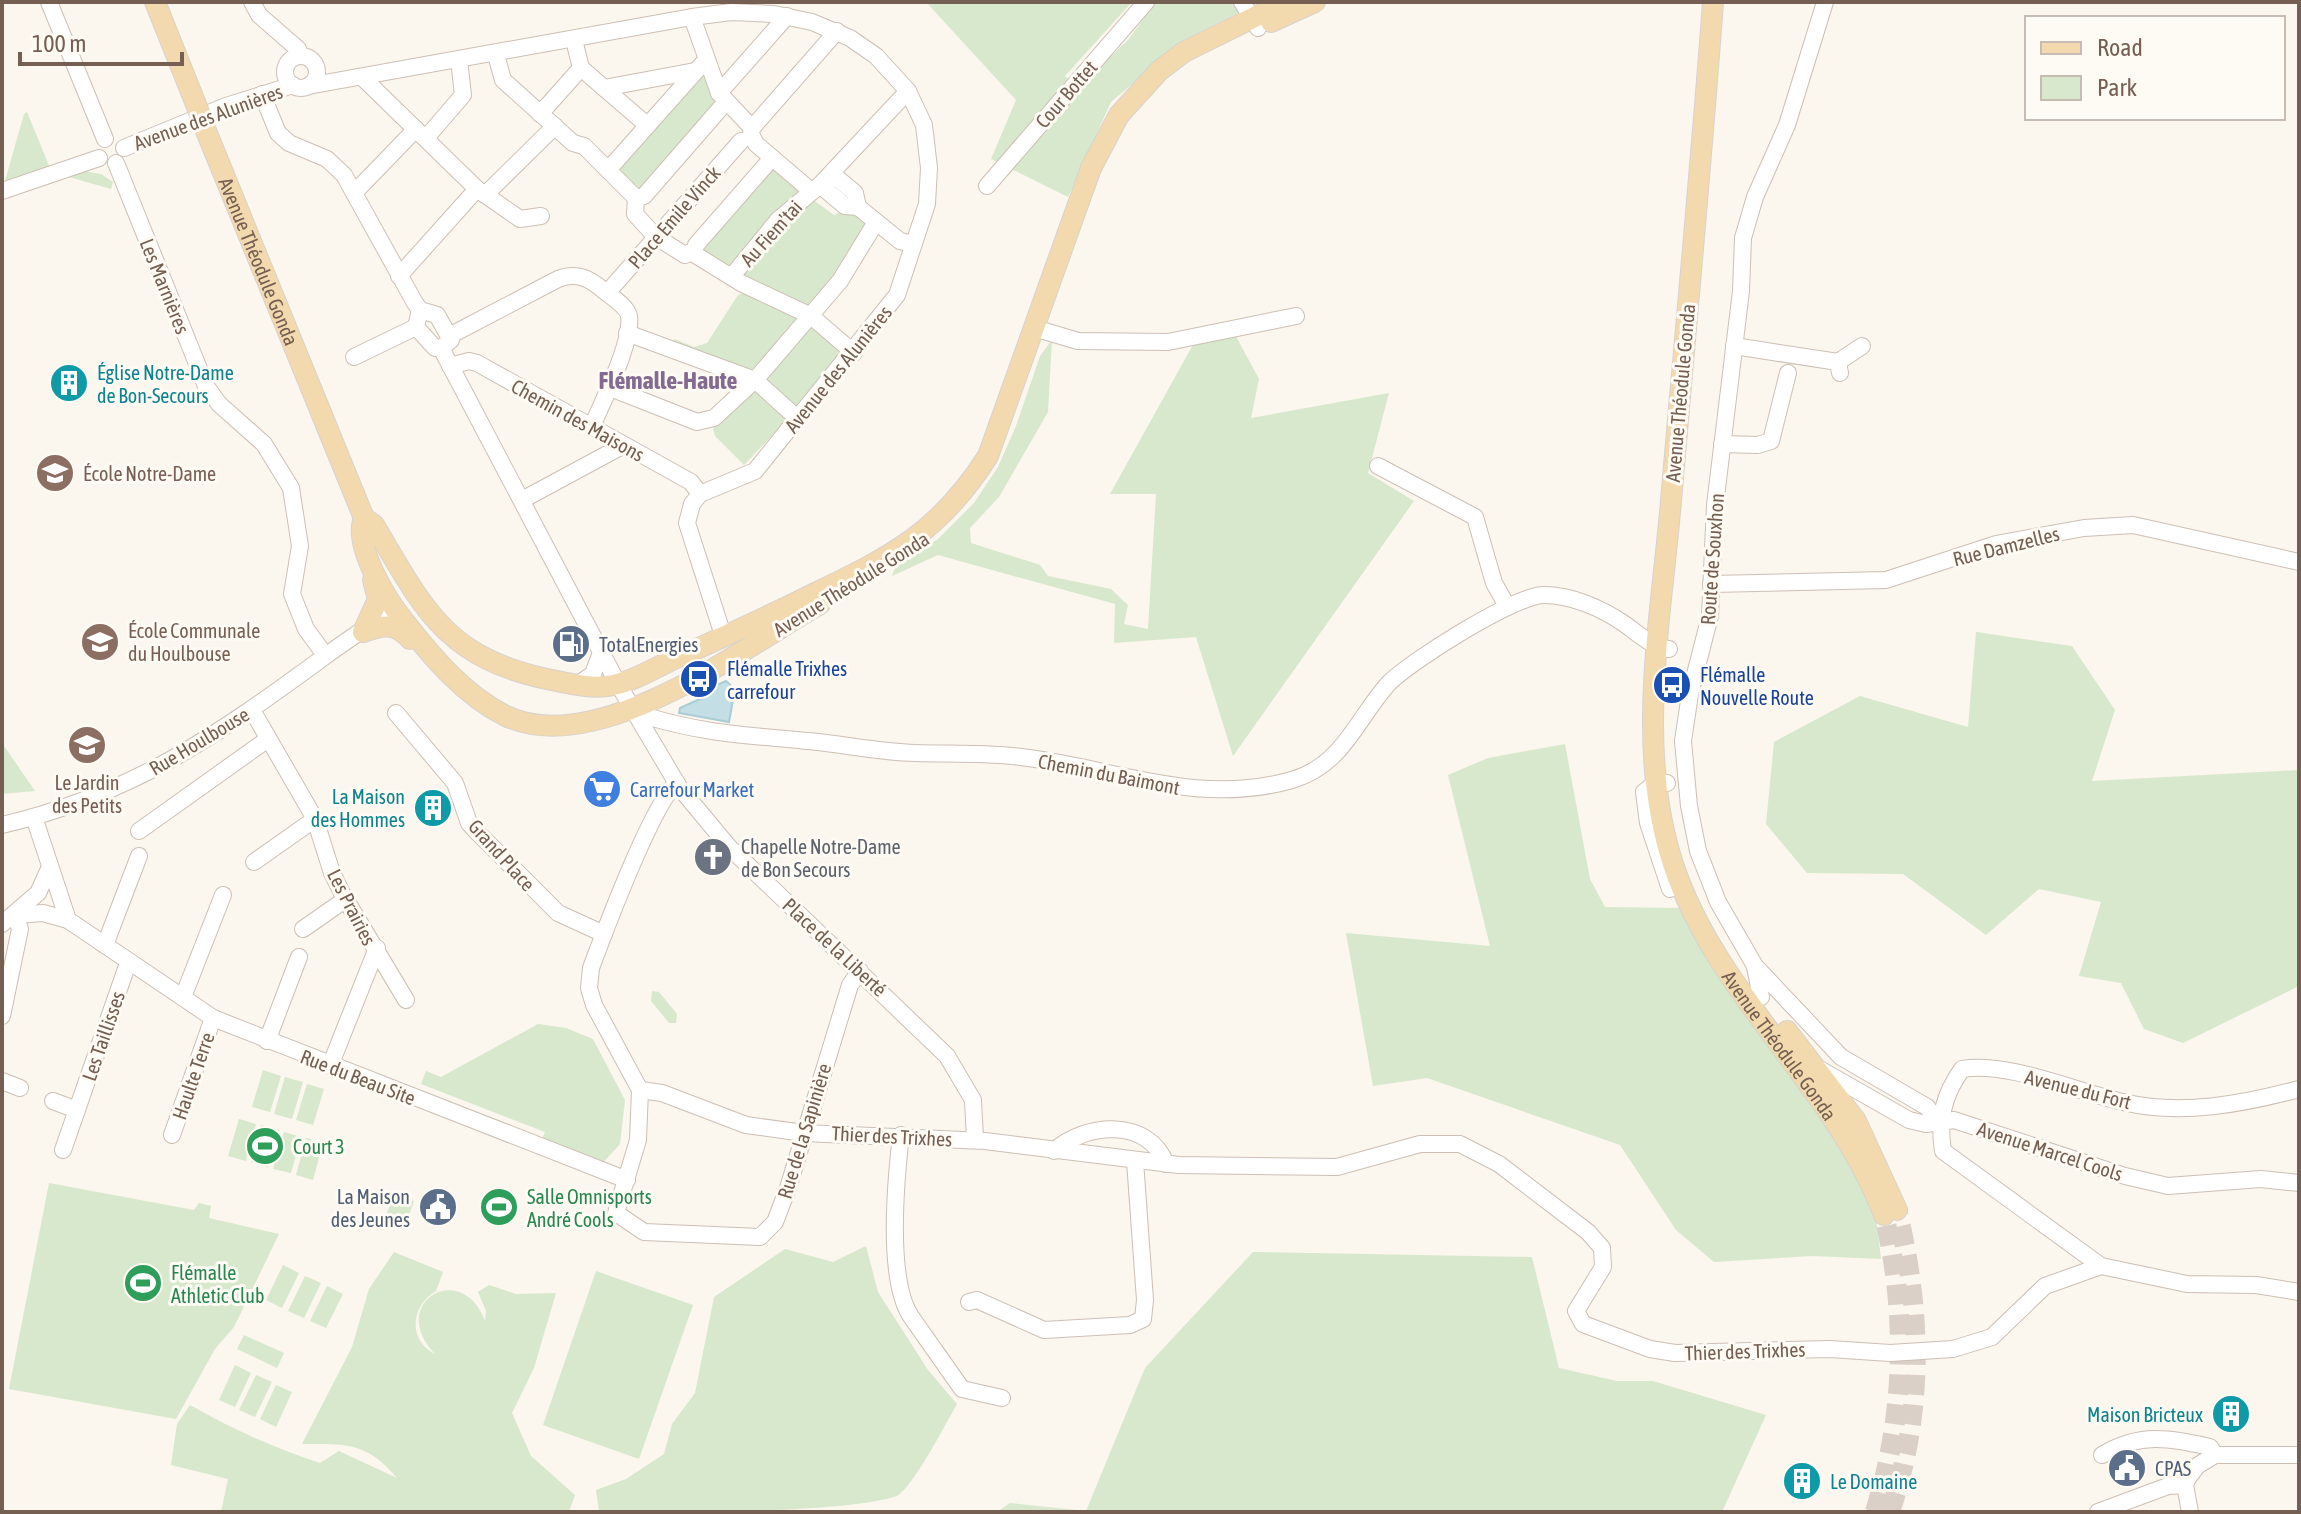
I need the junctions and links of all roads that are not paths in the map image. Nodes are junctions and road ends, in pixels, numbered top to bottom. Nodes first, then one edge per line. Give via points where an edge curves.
1 (49, 2) edge
2 (155, 2) edge
3 (252, 2) edge
4 (1146, 2) edge
5 (1285, 2) edge
6 (1315, 2) edge
7 (1713, 2) edge
8 (1723, 2) edge
9 (1825, 2) edge
10 (787, 16) junction
11 (1250, 16) edge
12 (692, 17) junction
13 (837, 31) junction
14 (574, 40) junction
15 (496, 55) junction
16 (300, 56) junction
17 (459, 60) junction
18 (316, 64) junction
19 (700, 66) junction
20 (581, 68) junction
21 (362, 77) junction
22 (334, 80) junction
23 (301, 86) junction
24 (604, 88) junction
25 (908, 91) junction
26 (262, 94) junction
27 (722, 98) junction
28 (540, 114) junction
29 (647, 125) junction
30 (555, 126) junction
31 (752, 128) junction
32 (421, 133) junction
33 (741, 141) dead end
34 (113, 157) junction
35 (772, 158) junction
36 (608, 170) junction
37 (819, 185) junction
38 (987, 186) dead end
39 (2, 191) edge
40 (481, 192) junction
41 (354, 193) junction
42 (636, 198) junction
43 (534, 218) dead end
44 (876, 222) junction
45 (656, 237) junction
46 (913, 244) junction
47 (693, 251) junction
48 (728, 273) junction
49 (399, 276) junction
50 (607, 293) junction
51 (420, 310) junction
52 (811, 316) junction
53 (1296, 316) dead end
54 (416, 327) junction
55 (1038, 329) junction
56 (627, 333) junction
57 (446, 342) junction
58 (1734, 346) junction
59 (1862, 346) dead end
60 (854, 353) junction
61 (354, 357) dead end
62 (450, 366) junction
63 (1788, 373) dead end
64 (755, 380) junction
65 (608, 387) junction
66 (798, 419) junction
67 (592, 427) junction
68 (1722, 444) junction
69 (624, 445) junction
70 (1378, 466) dead end
71 (700, 494) junction
72 (522, 500) junction
73 (364, 518) junction
74 (363, 550) junction
75 (2299, 562) edge
76 (846, 578) junction
77 (404, 581) junction
78 (1711, 584) junction
79 (1507, 606) junction
80 (394, 608) junction
81 (434, 618) junction
82 (363, 632) junction
83 (722, 632) junction
84 (1664, 648) junction
85 (325, 655) junction
86 (610, 668) junction
87 (448, 671) junction
88 (580, 683) junction
89 (657, 698) junction
90 (252, 710) junction
91 (635, 712) junction
92 (396, 713) dead end
93 (660, 720) junction
94 (268, 739) junction
95 (677, 783) junction
96 (1661, 783) junction
97 (34, 817) junction
98 (315, 819) junction
99 (2, 825) edge
100 (139, 831) dead end
101 (139, 856) dead end
102 (254, 862) dead end
103 (49, 869) junction
104 (1670, 889) dead end
105 (223, 895) dead end
106 (346, 899) junction
107 (9, 919) edge
108 (68, 920) junction
109 (303, 929) dead end
110 (604, 934) junction
111 (105, 945) junction
112 (377, 948) junction
113 (299, 957) dead end
114 (128, 963) junction
115 (1755, 966) junction
116 (860, 971) junction
117 (183, 997) junction
118 (1761, 997) junction
119 (406, 1000) dead end
120 (2, 1016) edge
121 (213, 1018) junction
122 (267, 1041) junction
123 (330, 1066) junction
124 (1816, 1067) junction
125 (2, 1081) edge
126 (20, 1088) dead end
127 (2299, 1089) edge
128 (640, 1090) junction
129 (53, 1101) dead end
130 (77, 1110) junction
131 (1932, 1124) junction
132 (804, 1133) junction
133 (172, 1135) dead end
134 (901, 1135) junction
135 (975, 1140) junction
136 (63, 1150) dead end
137 (1054, 1151) junction
138 (1135, 1161) junction
139 (1166, 1164) junction
140 (627, 1180) junction
141 (2299, 1183) edge
142 (2101, 1266) junction
143 (2299, 1292) edge
144 (969, 1302) dead end
145 (1002, 1398) dead end
146 (2102, 1455) dead end
147 (2215, 1455) junction
148 (2299, 1455) edge
149 (2185, 1485) junction
150 (2098, 1512) edge
151 (2190, 1512) edge

1 - 34 street via 105,139 118,140
2 - 73 main road, Avenue Théodule Gonda
3 - 16 street
4 - 38 street, Cour Bottet
5 - 11 main road, Avenue Théodule Gonda
6 - 11 main road, Avenue Théodule Gonda
7 - 84 main road, Avenue Théodule Gonda
8 - 84 main road, Avenue Théodule Gonda
9 - 58 street, Route de Souxhon via 1787,125 1746,226
10 - 12 street, Avenue des Alunières via 746,11
10 - 13 street, Avenue des Alunières
10 - 27 street, Place Emile Vinck
11 - 55 main road, Avenue Théodule Gonda via 1166,80 1128,122 1101,172
12 - 14 street, Avenue des Alunières
12 - 19 street
13 - 25 street, Avenue des Alunières via 876,56
13 - 31 street
14 - 15 street, Avenue des Alunières
14 - 20 street
15 - 17 street, Avenue des Alunières
15 - 28 street, Place Emile Vinck via 503,80
16 - 18 street
16 - 23 street, Avenue des Alunières via 286,67 287,79
17 - 21 street, Avenue des Alunières
17 - 32 street via 463,95
18 - 22 street
18 - 23 street, Avenue des Alunières via 317,77
19 - 24 street
19 - 27 street
19 - 29 street
20 - 24 street
20 - 28 street
21 - 22 street, Avenue des Alunières
21 - 32 street
22 - 23 street, Avenue des Alunières
23 - 26 street, Avenue des Alunières
24 - 29 street
25 - 37 street, Au Fiem'tai
25 - 46 street, Avenue des Alunières via 924,125 929,168 929,193
26 - 34 street, Avenue des Alunières
26 - 41 street via 278,133 327,159
27 - 31 street
27 - 42 street, Place Emile Vinck via 644,196
28 - 30 street, Place Emile Vinck
29 - 36 street
30 - 36 street, Place Emile Vinck
30 - 40 street
31 - 35 street via 752,138
32 - 40 street
32 - 41 street
33 - 45 street, Place Emile Vinck
34 - 39 street, Avenue des Alunières
34 - 85 street, Les Marnières via 206,386 264,444 291,488 300,546 292,594 306,629
35 - 37 street
35 - 47 street, Place Emile Vinck
36 - 42 street, Place Emile Vinck
37 - 44 street
37 - 48 street, Au Fiem'tai
40 - 43 street
40 - 49 street
41 - 49 street
42 - 45 street via 635,214
44 - 46 street via 900,241
44 - 52 street via 853,264
45 - 47 street via 685,255
45 - 50 street, Place Emile Vinck
46 - 60 street, Avenue des Alunières via 897,295
47 - 48 street, Place Emile Vinck
48 - 52 street, Au Fiem'tai
49 - 51 street
50 - 56 street via 628,313
50 - 57 street via 588,278 565,276
51 - 54 street
51 - 57 street via 437,315
52 - 60 street, Au Fiem'tai
52 - 64 street
53 - 55 street via 1168,342 1078,341
54 - 57 street via 435,348
54 - 61 street
55 - 76 main road, Avenue Théodule Gonda via 996,436 970,485 915,540
55 - 89 main road, Avenue Théodule Gonda via 1000,447 955,514 889,564
56 - 64 street
56 - 65 street
57 - 62 street, Place de la Liberté
58 - 59 street via 1839,368
58 - 68 street, Route de Souxhon
60 - 66 street, Avenue des Alunières
62 - 67 street, Chemin des Maisons via 473,361
62 - 72 street, Place de la Liberté
63 - 68 street via 1771,441
64 - 65 street via 703,423
64 - 66 street
65 - 67 street
66 - 71 street, Avenue des Alunières via 755,471
67 - 69 street, Chemin des Maisons
68 - 78 street, Route de Souxhon
69 - 71 street, Chemin des Maisons via 691,482
69 - 72 street
70 - 79 street via 1475,517 1494,583
71 - 83 street via 687,523
72 - 86 street, Place de la Liberté
73 - 74 main road, Avenue Théodule Gonda
73 - 77 main road, Avenue Théodule Gonda via 374,525
74 - 80 main road, Avenue Théodule Gonda
74 - 82 main road via 378,599
75 - 78 street, Rue Damzelles via 2133,525 1996,544 1886,580
76 - 83 main road, Avenue Théodule Gonda
76 - 86 main road, Avenue Théodule Gonda
77 - 80 main road
77 - 81 main road, Avenue Théodule Gonda
78 - 115 street, Route de Souxhon via 1709,623 1683,741 1689,806 1698,851 1718,902
79 - 84 street, Chemin du Baimont via 1544,595 1579,602 1608,613
79 - 93 street, Chemin du Baimont via 1394,679 1328,763 1303,776 1259,786 1173,788 1023,757 738,737
80 - 81 main road via 408,605
80 - 82 street, Rue Houlbouse
80 - 87 main road, Avenue Théodule Gonda
81 - 88 main road, Avenue Théodule Gonda via 469,648 505,667
82 - 85 street, Rue Houlbouse
82 - 87 main road via 397,627 435,667
83 - 86 main road, Avenue Théodule Gonda via 624,674
84 - 96 main road, Avenue Théodule Gonda
85 - 90 street, Rue Houlbouse
86 - 88 street
86 - 88 main road, Avenue Théodule Gonda via 597,687
86 - 91 street, Place de la Liberté
87 - 91 main road, Avenue Théodule Gonda via 498,711 538,725 590,724
89 - 91 main road, Avenue Théodule Gonda
89 - 93 street via 654,708
90 - 94 street, Les Prairies
90 - 97 street, Rue Houlbouse via 163,766
91 - 93 street, Chemin du Baimont
91 - 95 street, Place de la Liberté
92 - 110 street, Grand Place via 455,783 476,831 558,913
94 - 98 street, Les Prairies
94 - 100 street, Rue Houlbouse
95 - 110 street via 662,803
95 - 116 street, Place de la Liberté via 729,847
96 - 104 street, Avenue Théodule Gonda via 1644,792 1645,813
96 - 118 main road, Avenue Théodule Gonda via 1687,869 1711,924
96 - 124 main road, Avenue Théodule Gonda via 1673,864 1690,907 1715,952 1849,1141 1890,1212 1856,1121
97 - 99 street, Rue Houlbouse
97 - 103 street
98 - 102 street
98 - 106 street, Les Prairies
101 - 111 street
103 - 107 street via 38,893
103 - 108 street
105 - 117 street
106 - 109 street
106 - 112 street, Les Prairies
107 - 108 street via 43,913
107 - 120 street via 20,929
108 - 111 street
110 - 128 street via 591,968 590,995
111 - 114 street, Rue du Beau Site
112 - 119 street
112 - 123 street, Les Prairies
113 - 122 street
114 - 117 street, Rue du Beau Site
114 - 130 street, Les Taillisses
115 - 118 street
115 - 131 street, Route de Souxhon via 1841,1057 1927,1107
116 - 132 street, Rue de la Sapinière via 850,985
116 - 135 street, Place de la Liberté via 954,1065 973,1100
117 - 121 street, Rue du Beau Site
118 - 124 main road, Avenue Théodule Gonda
121 - 122 street, Rue du Beau Site
121 - 133 street, Haulte Terre
122 - 123 street, Rue du Beau Site
123 - 140 street, Rue du Beau Site
124 - 131 street, Avenue Marcel Cools via 1909,1120
125 - 126 street
127 - 131 street, Avenue du Fort via 2213,1107 2149,1105 1972,1067 1962,1069
128 - 132 street, Thier des Trixhes via 662,1093 746,1125
128 - 140 street via 638,1140
129 - 130 street
130 - 136 street, Les Taillisses
131 - 141 street, Avenue Marcel Cools via 1954,1120 2168,1186 2261,1179
131 - 142 street via 1943,1151
132 - 134 street, Thier des Trixhes
132 - 140 street, Rue de la Sapinière via 775,1222 760,1237 644,1232 616,1213
134 - 135 street, Thier des Trixhes
134 - 145 street via 892,1211 902,1290 911,1317 962,1389
135 - 137 street, Thier des Trixhes
137 - 138 street, Thier des Trixhes
137 - 139 street via 1083,1136 1124,1128 1152,1142
138 - 139 street, Thier des Trixhes
138 - 144 street via 1143,1319 1130,1325 1044,1330 977,1300
139 - 142 street, Thier des Trixhes via 1337,1167 1420,1144 1470,1147 1559,1209 1602,1248 1603,1267 1580,1302 1577,1319 1640,1346 1675,1353 1953,1349 1992,1337 2030,1296 2051,1282
142 - 143 street, Thier des Trixhes via 2187,1284
146 - 147 street via 2127,1440 2155,1439 2210,1447
147 - 148 street
147 - 149 street via 2197,1466
149 - 150 street via 2168,1486
149 - 151 street

